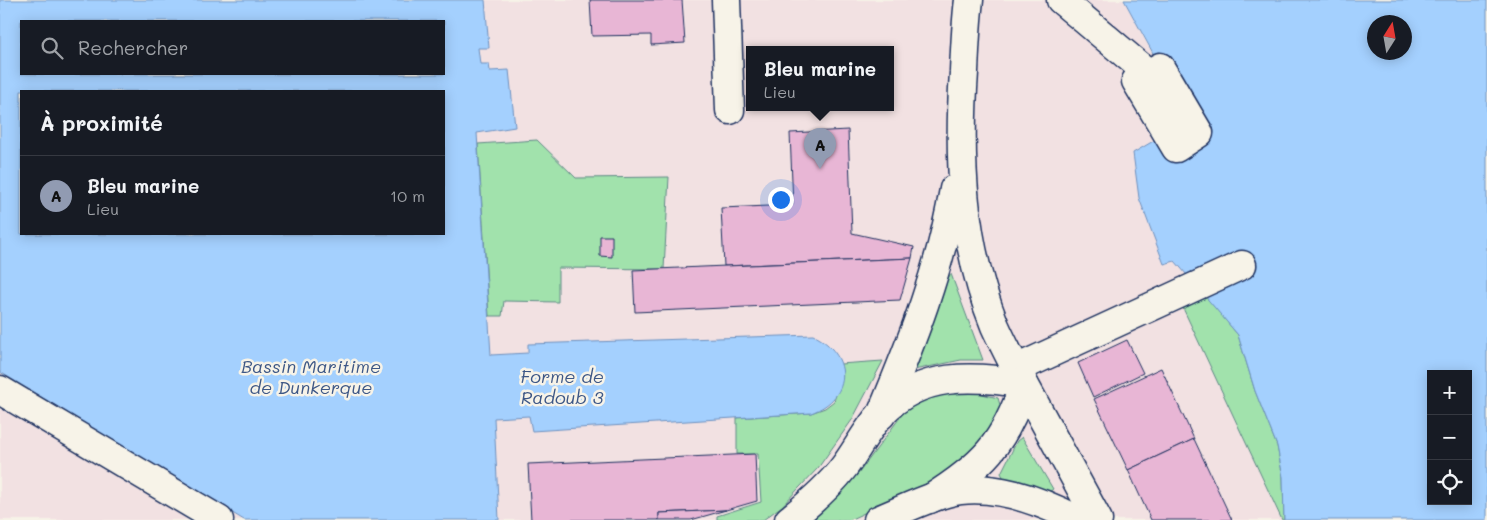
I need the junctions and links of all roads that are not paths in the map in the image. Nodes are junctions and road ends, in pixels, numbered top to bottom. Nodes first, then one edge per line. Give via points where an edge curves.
1 (726, 0) edge
2 (969, 0) edge
3 (1061, 0) edge
4 (1149, 74) dead end
5 (730, 110) dead end
6 (960, 150) junction
7 (1242, 265) dead end
8 (1020, 377) junction
9 (0, 390) edge
10 (881, 414) junction
11 (930, 499) junction
12 (219, 520) edge
13 (789, 520) edge
14 (878, 520) edge
15 (1078, 520) edge
16 (1098, 520) edge

1 - 5 street
2 - 6 street
3 - 4 street
6 - 8 street via 966,216 976,267 995,326
6 - 10 street via 939,258 912,339
7 - 8 street
8 - 10 street via 935,381 910,390
8 - 11 street via 1011,420 994,447 971,471
8 - 16 street
9 - 12 street
10 - 13 street via 831,482
11 - 14 street
11 - 15 street via 961,490 994,491 1028,499

